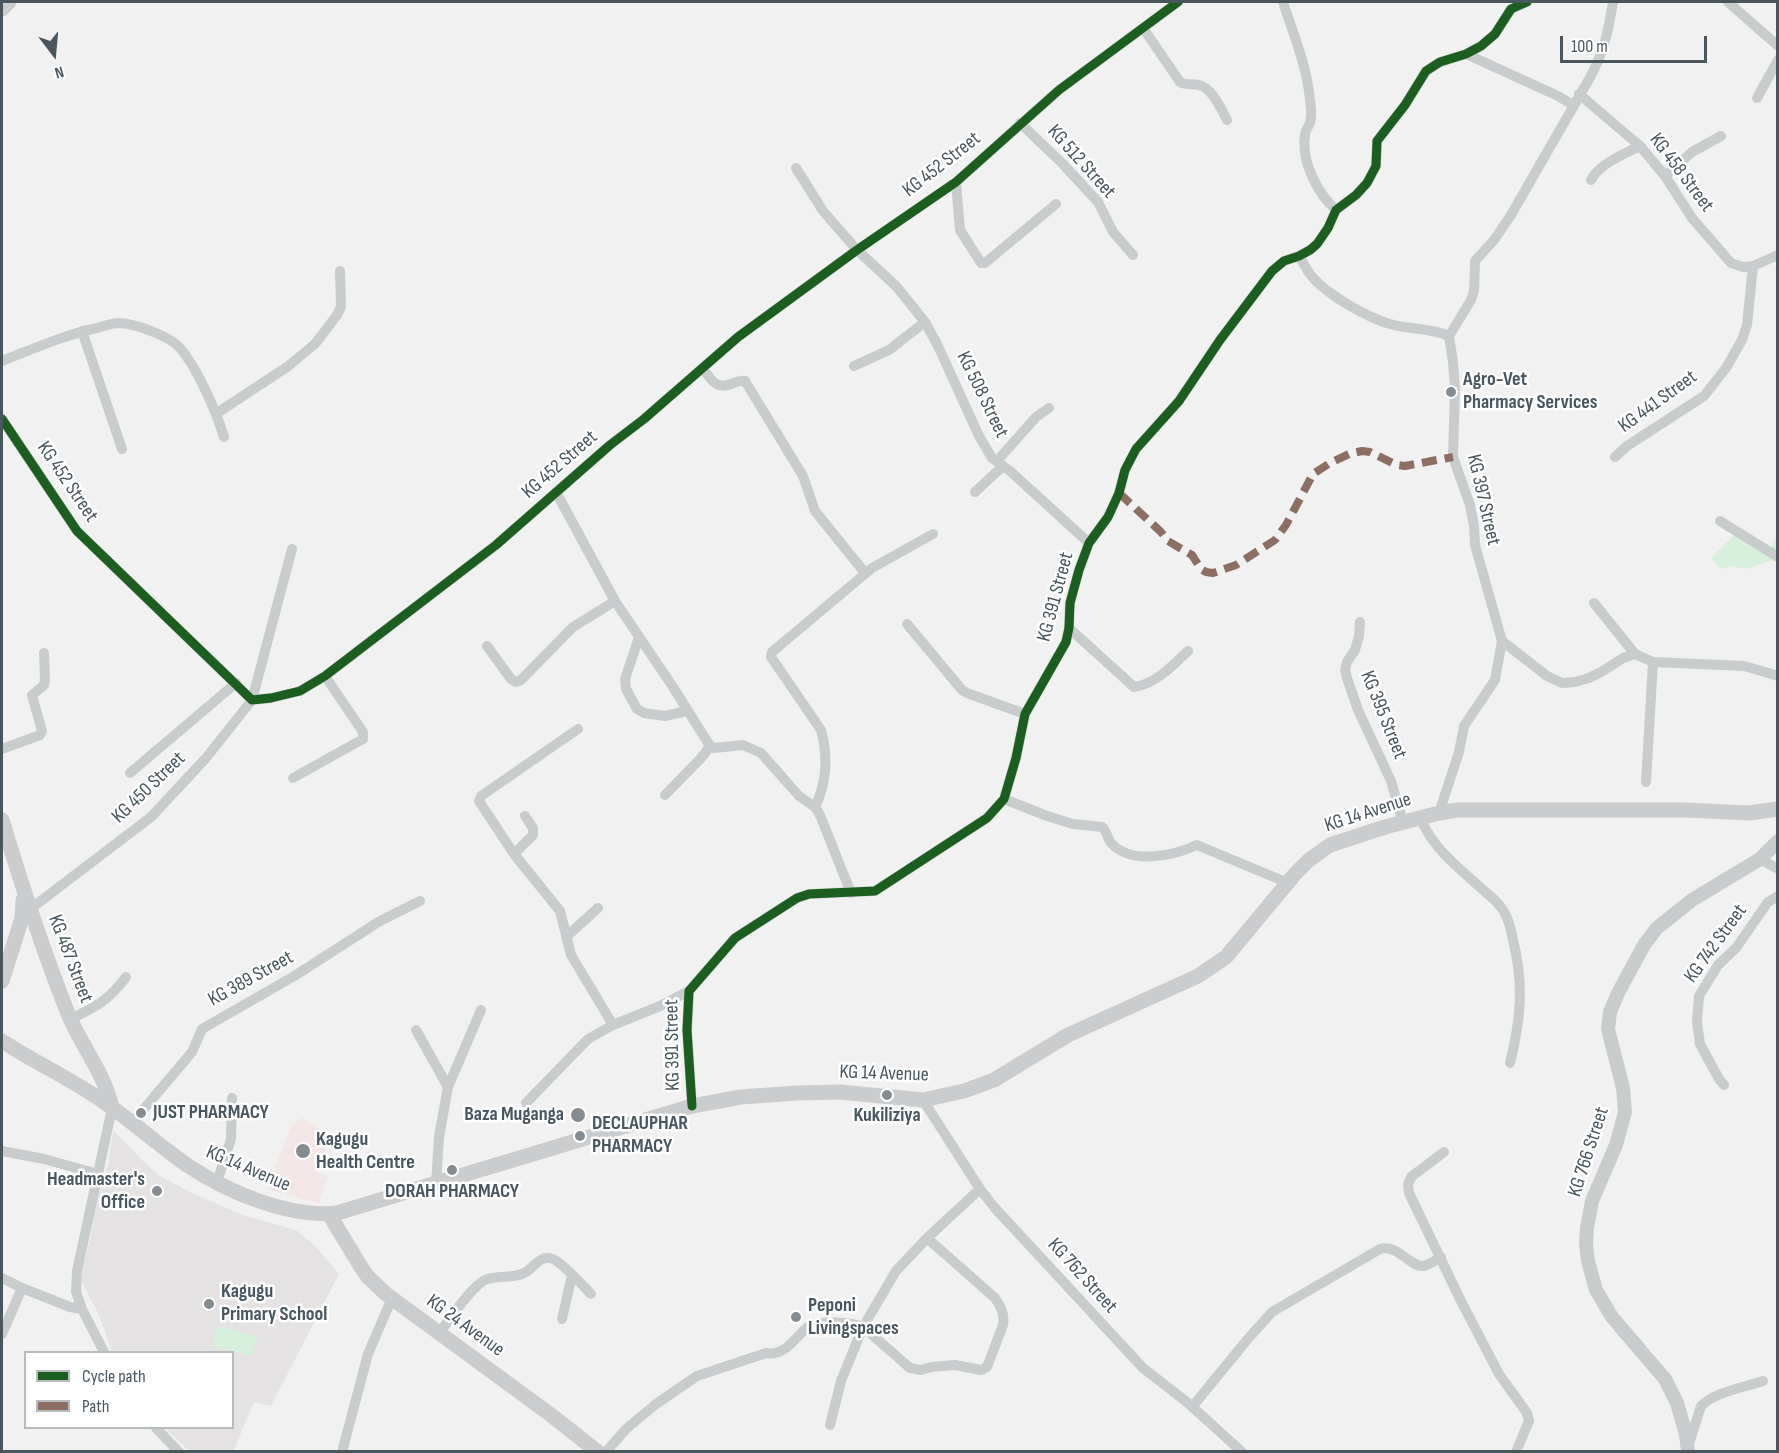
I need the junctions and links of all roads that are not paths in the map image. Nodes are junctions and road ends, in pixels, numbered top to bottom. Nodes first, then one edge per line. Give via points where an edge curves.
1 (9, 2) edge
2 (1178, 2) edge
3 (1283, 2) edge
4 (1527, 2) edge
5 (1613, 2) edge
6 (1728, 2) edge
7 (2, 9) edge
8 (1143, 28) junction
9 (1778, 46) edge
10 (1466, 54) junction
11 (1778, 60) edge
12 (1580, 94) junction
13 (1757, 98) dead end
14 (1573, 105) junction
15 (1227, 120) dead end
16 (1020, 123) junction
17 (1721, 136) dead end
18 (1640, 146) junction
19 (796, 168) dead end
20 (1665, 176) junction
21 (1591, 180) dead end
22 (956, 182) junction
23 (1056, 204) dead end
24 (1336, 210) junction
25 (857, 250) junction
26 (1133, 255) dead end
27 (1778, 255) edge
28 (1299, 256) junction
29 (1753, 266) junction
30 (340, 271) dead end
31 (925, 322) junction
32 (82, 331) junction
33 (1449, 336) junction
34 (2, 361) edge
35 (854, 366) dead end
36 (703, 369) junction
37 (1049, 408) dead end
38 (217, 413) junction
39 (2, 419) edge
40 (224, 437) dead end
41 (123, 449) dead end
42 (1615, 457) dead end
43 (1000, 464) junction
44 (556, 492) junction
45 (975, 492) dead end
46 (1720, 521) dead end
47 (933, 534) dead end
48 (1089, 543) junction
49 (292, 549) dead end
50 (1778, 557) edge
51 (865, 573) junction
52 (615, 601) junction
53 (1594, 603) dead end
54 (1360, 622) dead end
55 (907, 624) dead end
56 (1069, 628) junction
57 (639, 637) junction
58 (1502, 640) junction
59 (487, 646) dead end
60 (1188, 651) dead end
61 (44, 653) dead end
62 (1635, 654) junction
63 (1653, 662) junction
64 (324, 676) junction
65 (1778, 676) edge
66 (236, 683) junction
67 (252, 700) junction
68 (687, 711) junction
69 (1025, 714) junction
70 (578, 729) dead end
71 (710, 746) junction
72 (2, 749) edge
73 (130, 773) dead end
74 (293, 778) dead end
75 (1646, 782) dead end
76 (665, 795) dead end
77 (1004, 799) junction
78 (815, 807) junction
79 (1778, 810) edge
80 (1439, 813) junction
81 (525, 816) dead end
82 (1420, 818) junction
83 (2, 820) edge
84 (1403, 822) junction
85 (1778, 841) edge
86 (514, 854) junction
87 (1760, 859) junction
88 (1778, 869) edge
89 (1288, 883) junction
90 (24, 891) junction
91 (851, 893) junction
92 (1778, 897) edge
93 (420, 901) dead end
94 (598, 908) dead end
95 (29, 910) junction
96 (566, 937) junction
97 (126, 977) dead end
98 (2, 981) edge
99 (689, 991) junction
100 (481, 1010) dead end
101 (71, 1019) junction
102 (613, 1025) junction
103 (417, 1030) dead end
104 (2, 1041) edge
105 (1510, 1063) dead end
106 (1724, 1085) dead end
107 (448, 1087) junction
108 (232, 1098) dead end
109 (923, 1100) junction
110 (526, 1102) dead end
111 (692, 1106) junction
112 (112, 1107) junction
113 (132, 1123) junction
114 (2, 1151) edge
115 (1444, 1152) dead end
116 (98, 1174) junction
117 (217, 1182) junction
118 (436, 1184) junction
119 (980, 1189) junction
120 (329, 1214) junction
121 (927, 1238) junction
122 (1441, 1257) junction
123 (572, 1275) junction
124 (2, 1278) edge
125 (22, 1288) junction
126 (591, 1294) dead end
127 (392, 1298) junction
128 (82, 1309) junction
129 (562, 1319) dead end
130 (863, 1327) junction
131 (440, 1332) junction
132 (2, 1334) edge
133 (103, 1351) edge
134 (1763, 1381) dead end
135 (1192, 1407) junction
136 (830, 1425) dead end
137 (157, 1429) edge
138 (1688, 1450) edge
139 (179, 1452) edge
140 (342, 1452) edge
141 (598, 1452) edge
142 (606, 1452) edge
143 (1242, 1452) edge
144 (1516, 1452) edge

1 - 7 main road
2 - 8 street, KG 452 Street
3 - 24 street via 1310,98 1311,114 1305,136 1309,168 1317,186
4 - 10 street, KG 391 Street via 1511,9 1495,34
5 - 12 street via 1602,53
6 - 9 street
8 - 15 street via 1180,82 1206,88
8 - 16 street, KG 452 Street
10 - 14 street
10 - 24 street, KG 391 Street via 1426,71 1377,141 1376,166 1367,183
11 - 13 street
12 - 14 street
12 - 18 street, KG 458 Street
14 - 33 street via 1511,215 1477,258 1471,300
16 - 22 street, KG 452 Street
16 - 26 street, KG 512 Street via 1098,202 1113,232
17 - 20 street via 1692,152
18 - 20 street, KG 458 Street
18 - 21 street via 1617,158
19 - 25 street, KG 508 Street via 823,211
20 - 29 street, KG 458 Street via 1692,218 1731,263
22 - 23 street via 960,230 981,263
22 - 25 street, KG 452 Street
24 - 28 street, KG 391 Street via 1317,244
25 - 31 street, KG 508 Street via 896,286
25 - 36 street, KG 452 Street via 738,337
27 - 29 street
28 - 33 street via 1323,288 1368,316
28 - 48 street, KG 391 Street via 1272,271 1179,401 1136,449 1108,517
29 - 42 street, KG 441 Street via 1747,326 1726,369 1704,396
30 - 38 street via 341,307 315,344
31 - 35 street via 889,350
31 - 43 street, KG 508 Street via 979,436
32 - 34 street
32 - 38 street via 118,323 167,339 178,347
32 - 41 street
33 - 58 street, KG 397 Street via 1455,388 1453,457 1470,505 1475,545
36 - 44 street, KG 452 Street
36 - 51 street via 717,386 745,381 803,476 815,511
37 - 43 street via 1036,417
38 - 40 street
39 - 66 street, KG 452 Street via 77,531
43 - 45 street
43 - 48 street, KG 508 Street
44 - 52 street
44 - 64 street, KG 452 Street via 496,544
46 - 50 street
47 - 51 street
48 - 56 street, KG 391 Street via 1070,603
49 - 67 street
51 - 78 street via 771,655 824,742 824,783
52 - 57 street
52 - 59 street via 573,627 516,682
53 - 62 street
54 - 84 street, KG 395 Street via 1355,650 1345,669 1358,710 1391,781
55 - 69 street via 962,690
56 - 60 street via 1134,687 1165,673
56 - 69 street, KG 391 Street via 1066,642
57 - 68 street
57 - 68 street via 625,679 637,709 665,716
58 - 62 street via 1547,676 1562,682 1589,678
58 - 80 street via 1495,680 1464,726
61 - 72 street via 44,685 32,695 42,731
62 - 63 street
63 - 65 street via 1744,666
63 - 75 street
64 - 67 street, KG 452 Street via 300,691
64 - 74 street via 363,732 363,739
66 - 67 street, KG 452 Street
66 - 73 street
67 - 95 street, KG 450 Street via 206,759 151,817
68 - 71 street
69 - 77 street, KG 391 Street
70 - 86 street via 481,796 479,801
71 - 76 street
71 - 78 street via 743,745 761,753 799,796
77 - 89 street via 1073,824 1102,827 1111,842 1126,854 1139,857 1179,852 1197,845
77 - 91 street, KG 391 Street via 987,818 875,891
78 - 91 street
79 - 80 main road, KG 14 Avenue
80 - 82 main road, KG 14 Avenue
81 - 86 street via 533,835
82 - 84 main road, KG 14 Avenue
82 - 105 street via 1438,848 1502,906 1510,924 1521,998
83 - 90 main road, KG 487 Street
84 - 89 main road, KG 14 Avenue via 1330,845
85 - 87 street, KG 766 Street
86 - 96 street via 560,911
87 - 88 street
87 - 138 street, KG 766 Street via 1692,900 1657,928 1618,993 1608,1020 1625,1112 1616,1145 1592,1201 1587,1228 1588,1261 1596,1290 1612,1317 1665,1379 1677,1403
89 - 109 main road, KG 14 Avenue via 1226,957 1198,976 1068,1035 994,1080
90 - 95 main road, KG 487 Street
90 - 98 main road via 22,918
91 - 99 street, KG 391 Street via 797,898 735,938
92 - 106 street, KG 742 Street via 1768,902 1736,948 1718,965 1699,996 1700,1044
93 - 113 street, KG 389 Street via 380,921 202,1029 192,1052
94 - 96 street
95 - 101 main road, KG 487 Street
96 - 102 street via 571,955
97 - 101 street via 96,1007
99 - 102 street
99 - 111 street, KG 391 Street via 687,1030
100 - 107 street
101 - 112 main road, KG 487 Street via 103,1079
102 - 110 street via 588,1039
103 - 107 street
104 - 112 main road, KG 14 Avenue
107 - 118 street
108 - 117 street via 231,1139
109 - 111 main road, KG 14 Avenue via 840,1092 797,1093
109 - 119 street, KG 762 Street
111 - 118 main road, KG 14 Avenue
112 - 113 main road, KG 14 Avenue
112 - 116 street
113 - 117 main road, KG 14 Avenue
114 - 116 street
115 - 122 street via 1411,1177 1408,1185
116 - 128 street via 77,1271 76,1292
117 - 120 main road, KG 14 Avenue via 272,1205
118 - 120 main road, KG 14 Avenue
119 - 121 street
119 - 135 street, KG 762 Street via 1143,1368
120 - 127 main road, KG 24 Avenue via 368,1276
121 - 130 street via 896,1271
121 - 130 street via 999,1304 1004,1318 987,1367 981,1371 955,1365 910,1368
122 - 135 street via 1419,1266 1393,1249 1380,1249 1280,1307 1263,1321
122 - 144 street via 1499,1374 1527,1413 1528,1421
123 - 126 street
123 - 129 street
123 - 131 street via 554,1260 545,1258 517,1276 485,1280
124 - 125 street
125 - 128 street
125 - 132 street
127 - 131 main road, KG 24 Avenue
127 - 140 street via 368,1354
128 - 133 street
130 - 136 street via 841,1381
130 - 142 street via 839,1323 810,1326 777,1353 766,1353 697,1376 648,1410
131 - 141 main road, KG 24 Avenue
134 - 138 street via 1701,1406
135 - 143 street, KG 762 Street
137 - 139 street

